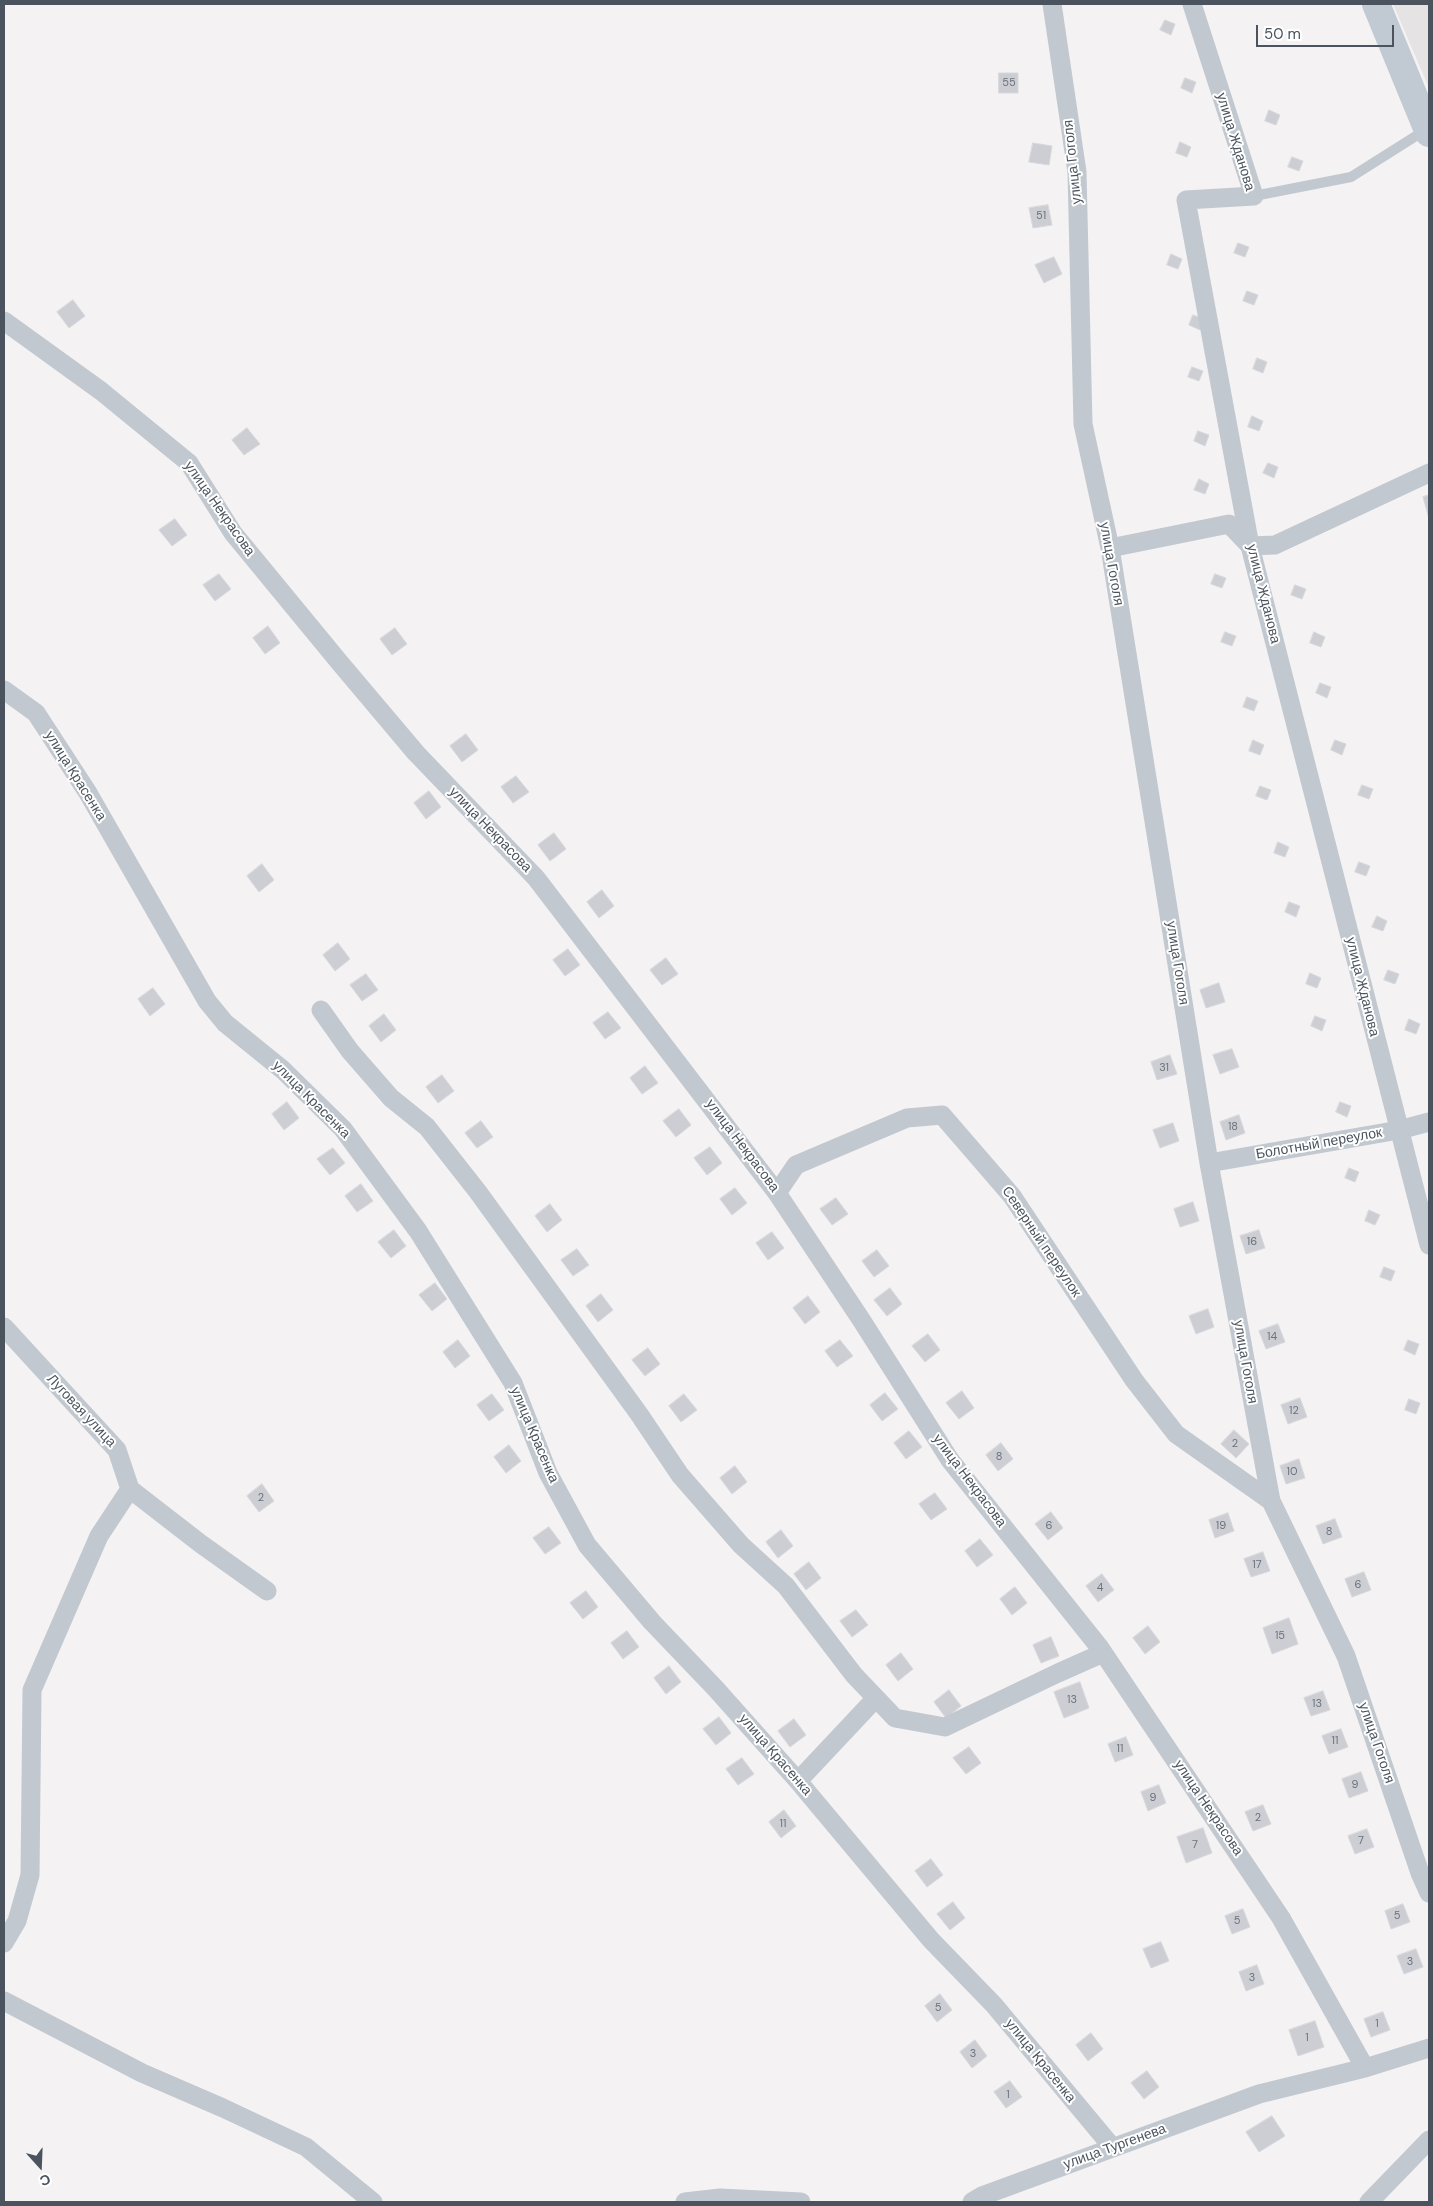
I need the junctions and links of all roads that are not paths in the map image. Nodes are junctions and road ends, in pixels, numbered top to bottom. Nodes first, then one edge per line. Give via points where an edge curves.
1 (1052, 4) edge
2 (1192, 4) edge
3 (1376, 4) edge
4 (1428, 131) edge
5 (1254, 196) junction
6 (4, 321) edge
7 (1429, 473) edge
8 (1250, 546) junction
9 (1110, 548) junction
10 (4, 690) edge
11 (321, 1010) dead end
12 (1429, 1122) edge
13 (1399, 1130) junction
14 (1209, 1163) junction
15 (778, 1193) junction
16 (1429, 1245) edge
17 (4, 1327) edge
18 (130, 1489) junction
19 (1271, 1501) junction
20 (267, 1591) dead end
21 (1103, 1653) junction
22 (876, 1698) junction
23 (798, 1781) junction
24 (1429, 1893) edge
25 (4, 1943) edge
26 (4, 2002) edge
27 (1429, 2048) edge
28 (1365, 2068) junction
29 (1429, 2140) edge
30 (1113, 2148) junction
31 (373, 2202) edge
32 (685, 2202) edge
33 (801, 2202) edge
34 (972, 2202) edge
35 (1369, 2202) edge

1 - 9 street, улица Гоголя via 1077,172 1083,424
2 - 5 street, улица Жданова
3 - 4 street
4 - 5 lane via 1351,177
5 - 8 street, улица Жданова via 1186,200
6 - 15 street, улица Некрасова via 100,391 188,463 233,533 340,663 416,753 536,878
7 - 8 street via 1274,545
8 - 9 street via 1229,524
8 - 13 street, улица Жданова
9 - 14 street, улица Гоголя
10 - 23 street, улица Красенка via 36,713 88,793 207,1001 225,1022 282,1070 343,1129 418,1231 513,1384 548,1473 587,1545 652,1622
11 - 22 street via 350,1051 391,1098 427,1127 478,1192 680,1475 741,1545 786,1586 854,1675
12 - 13 street, Болотный переулок
13 - 14 street, Болотный переулок
13 - 16 street, улица Жданова
14 - 19 street, улица Гоголя
15 - 19 street, Северный переулок via 796,1165 908,1118 942,1115 1012,1196 1134,1380 1176,1434
15 - 21 street, улица Некрасова via 950,1460
17 - 18 street, Луговая улица via 117,1450
18 - 20 street
18 - 25 street via 99,1536 32,1690 30,1875 17,1921
19 - 24 street, улица Гоголя via 1346,1656
21 - 22 street via 945,1728 895,1718
21 - 28 street, улица Некрасова via 1281,1918
22 - 23 street
23 - 30 street, улица Красенка
26 - 31 street via 142,2073 306,2147
27 - 28 street, улица Тургенева
28 - 30 street, улица Тургенева via 1259,2094
29 - 35 street
30 - 34 street, улица Тургенева
32 - 33 street via 720,2198

